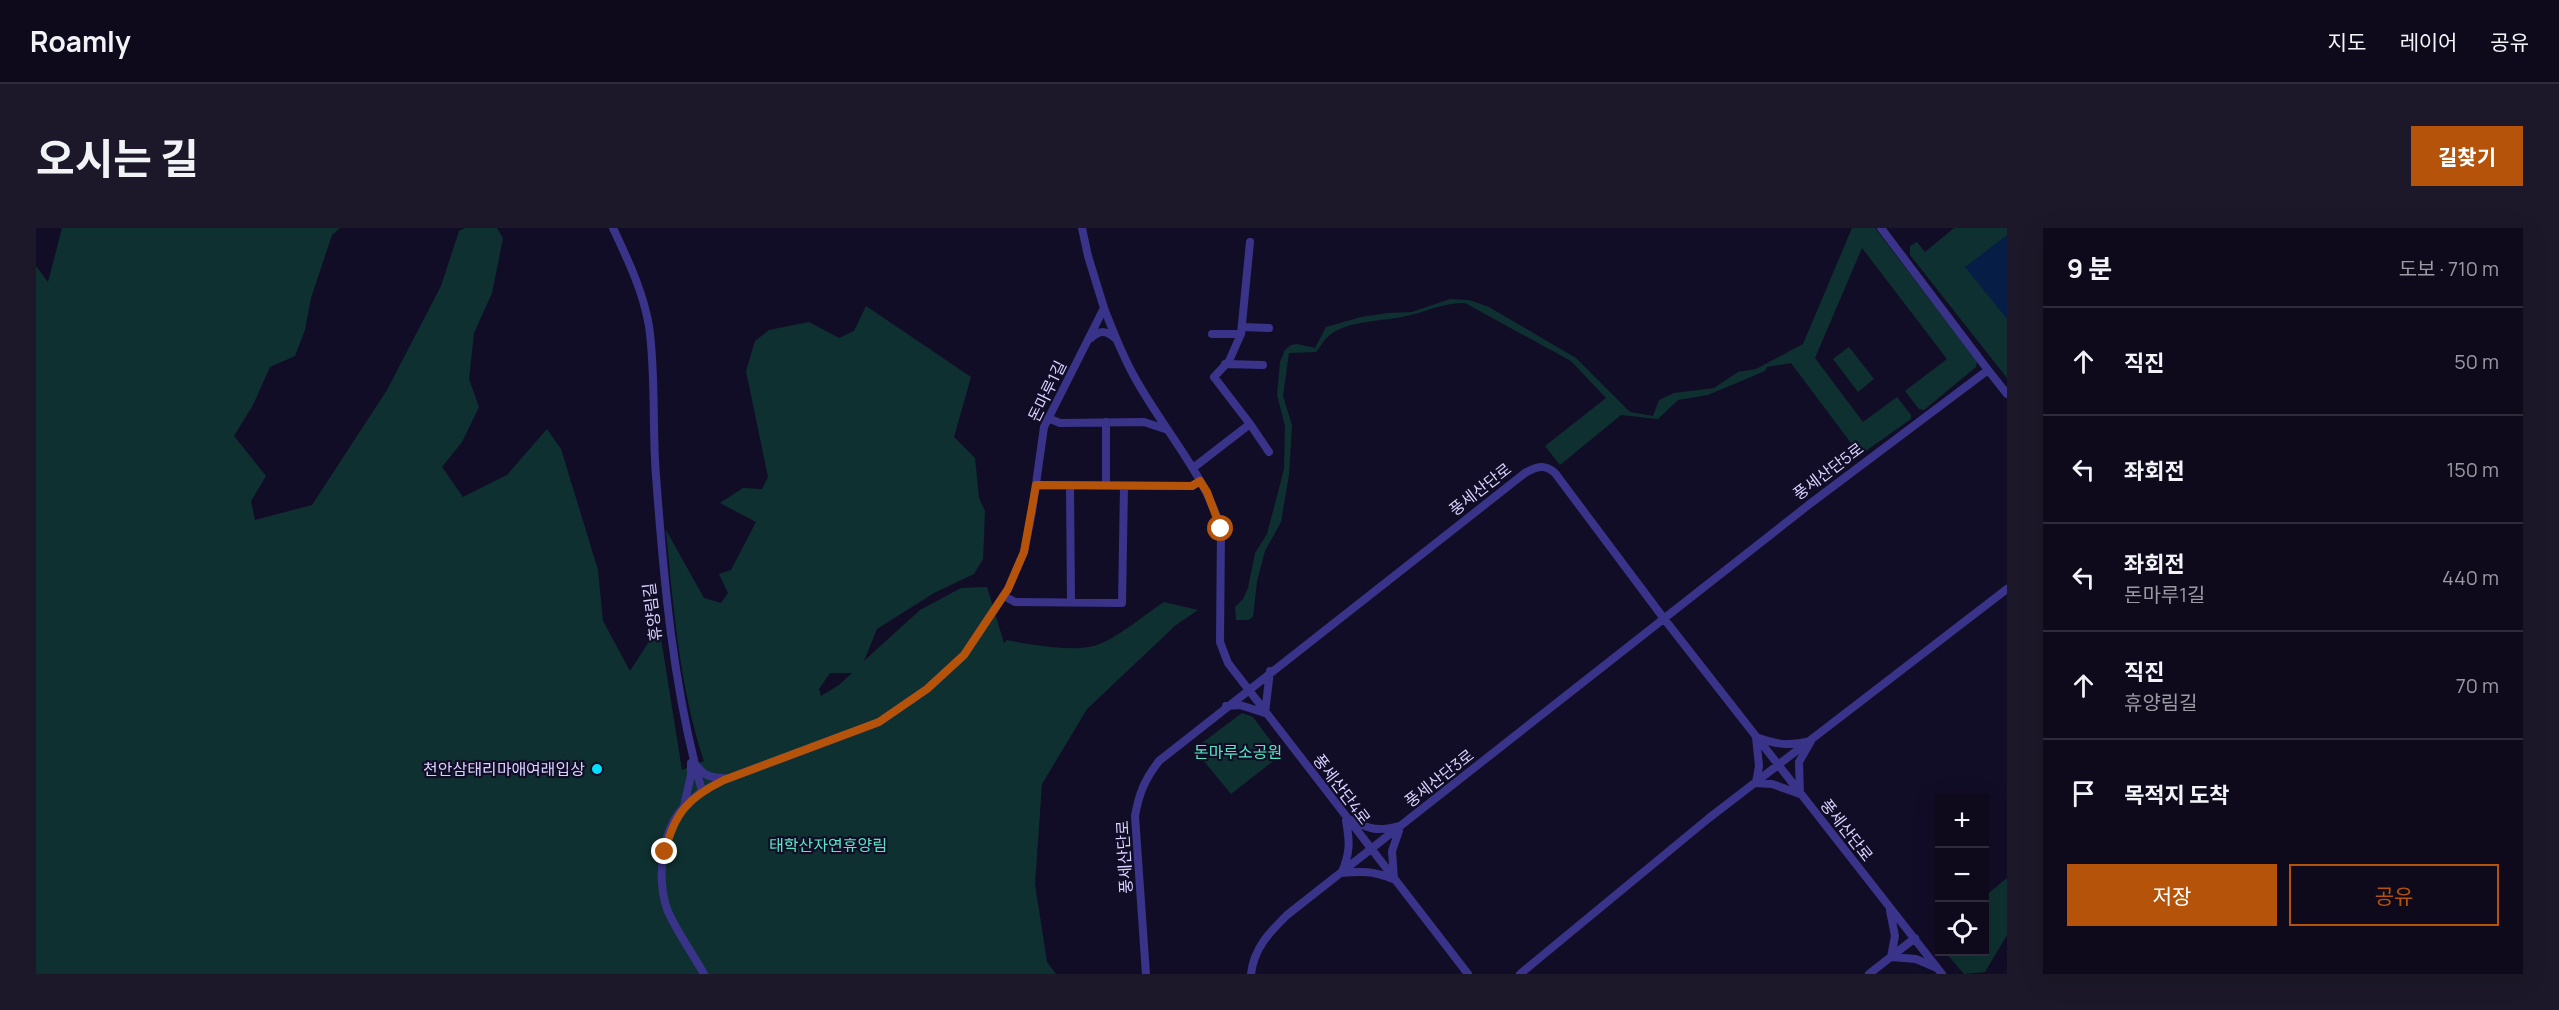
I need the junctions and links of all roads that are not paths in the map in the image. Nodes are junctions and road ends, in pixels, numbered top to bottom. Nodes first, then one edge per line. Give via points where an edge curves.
1 (613, 228) edge
2 (1082, 228) edge
3 (1881, 228) edge
4 (1250, 242) dead end
5 (1104, 308) junction
6 (1269, 328) dead end
7 (1242, 330) junction
8 (1212, 334) dead end
9 (1089, 340) junction
10 (1117, 341) junction
11 (1225, 364) junction
12 (1263, 365) dead end
13 (1988, 370) junction
14 (2007, 394) edge
15 (1150, 404) junction
16 (1048, 418) junction
17 (1106, 423) junction
18 (1144, 423) junction
19 (1250, 424) junction
20 (1168, 430) junction
21 (1269, 452) dead end
22 (1193, 468) junction
23 (1200, 481) junction
24 (1036, 485) junction
25 (1070, 485) junction
26 (1106, 486) junction
27 (1124, 486) junction
28 (2007, 589) edge
29 (1004, 596) junction
30 (1071, 602) junction
31 (1665, 620) junction
32 (1270, 671) junction
33 (1247, 689) junction
34 (1226, 706) junction
35 (1265, 713) junction
36 (1756, 737) junction
37 (1811, 741) junction
38 (690, 747) junction
39 (693, 760) junction
40 (1778, 766) junction
41 (728, 778) junction
42 (1755, 783) junction
43 (702, 791) junction
44 (1800, 794) junction
45 (684, 808) junction
46 (1345, 818) junction
47 (1403, 825) junction
48 (1371, 850) junction
49 (1341, 873) junction
50 (1394, 880) junction
51 (1889, 908) junction
52 (1915, 938) junction
53 (1891, 957) junction
54 (1940, 971) edge
55 (704, 974) edge
56 (1146, 974) edge
57 (1251, 974) edge
58 (1468, 974) edge
59 (1520, 974) edge
60 (1869, 974) edge

1 - 38 street, 휴양림길 via 643,300 649,327 665,598
2 - 5 street
3 - 13 street
4 - 7 street
5 - 9 street, 돈마루1길
5 - 10 street, 풍세산단4로
6 - 7 street
7 - 8 street
7 - 11 street
9 - 10 street via 1104,332
9 - 16 street, 돈마루1길
10 - 15 street, 풍세산단4로
11 - 12 street
11 - 19 street via 1214,376
13 - 14 street
13 - 31 street, 풍세산단5로 via 1811,503
15 - 18 street
15 - 20 street, 풍세산단4로
16 - 17 street via 1060,423
16 - 24 street, 돈마루1길
17 - 18 street
17 - 26 street
18 - 20 street
19 - 21 street
19 - 22 street
20 - 22 street, 풍세산단4로
22 - 23 street, 풍세산단4로
23 - 27 street via 1192,486
23 - 33 street, 풍세산단4로 via 1221,529 1220,642 1228,663
24 - 25 street
24 - 29 street, 돈마루1길 via 1024,552
25 - 26 street
25 - 30 street
26 - 27 street
27 - 30 street via 1122,603
28 - 37 street
29 - 30 street via 1015,602
29 - 41 street, 돈마루1길 via 964,655 893,714
31 - 32 street, 풍세산단로 via 1556,473 1543,466 1525,473
31 - 36 street, 풍세산단로
31 - 47 street, 풍세산단3로
32 - 33 street, 풍세산단로
32 - 35 street
33 - 34 street, 풍세산단로
33 - 35 street, 풍세산단4로
34 - 35 street via 1240,705
34 - 56 street, 풍세산단로 via 1159,761 1138,795 1135,816
35 - 46 street, 풍세산단4로
36 - 37 street via 1789,746
36 - 40 street, 풍세산단로
36 - 42 street via 1759,766
37 - 40 street
37 - 44 street via 1799,762
38 - 39 street, 휴양림길
38 - 45 street via 691,775
39 - 41 street via 701,772 712,778
39 - 43 street, 휴양림길
40 - 42 street
40 - 44 street, 풍세산단로
41 - 43 street, 돈마루1길
42 - 44 street via 1772,784
42 - 59 street
43 - 45 street
44 - 51 street, 풍세산단로
45 - 55 street via 669,832 662,863 663,881 667,909
46 - 47 street via 1380,831
46 - 48 street, 풍세산단4로
46 - 49 street via 1351,843
47 - 48 street, 풍세산단3로
47 - 50 street via 1392,851
48 - 49 street, 풍세산단3로
48 - 50 street, 풍세산단4로
49 - 50 street via 1364,870
49 - 57 street, 풍세산단3로 via 1268,934 1258,948
50 - 58 street, 풍세산단4로
51 - 52 street, 풍세산단로
51 - 53 street via 1894,936
52 - 53 street
52 - 54 street, 풍세산단로
53 - 54 street via 1916,960
53 - 60 street

